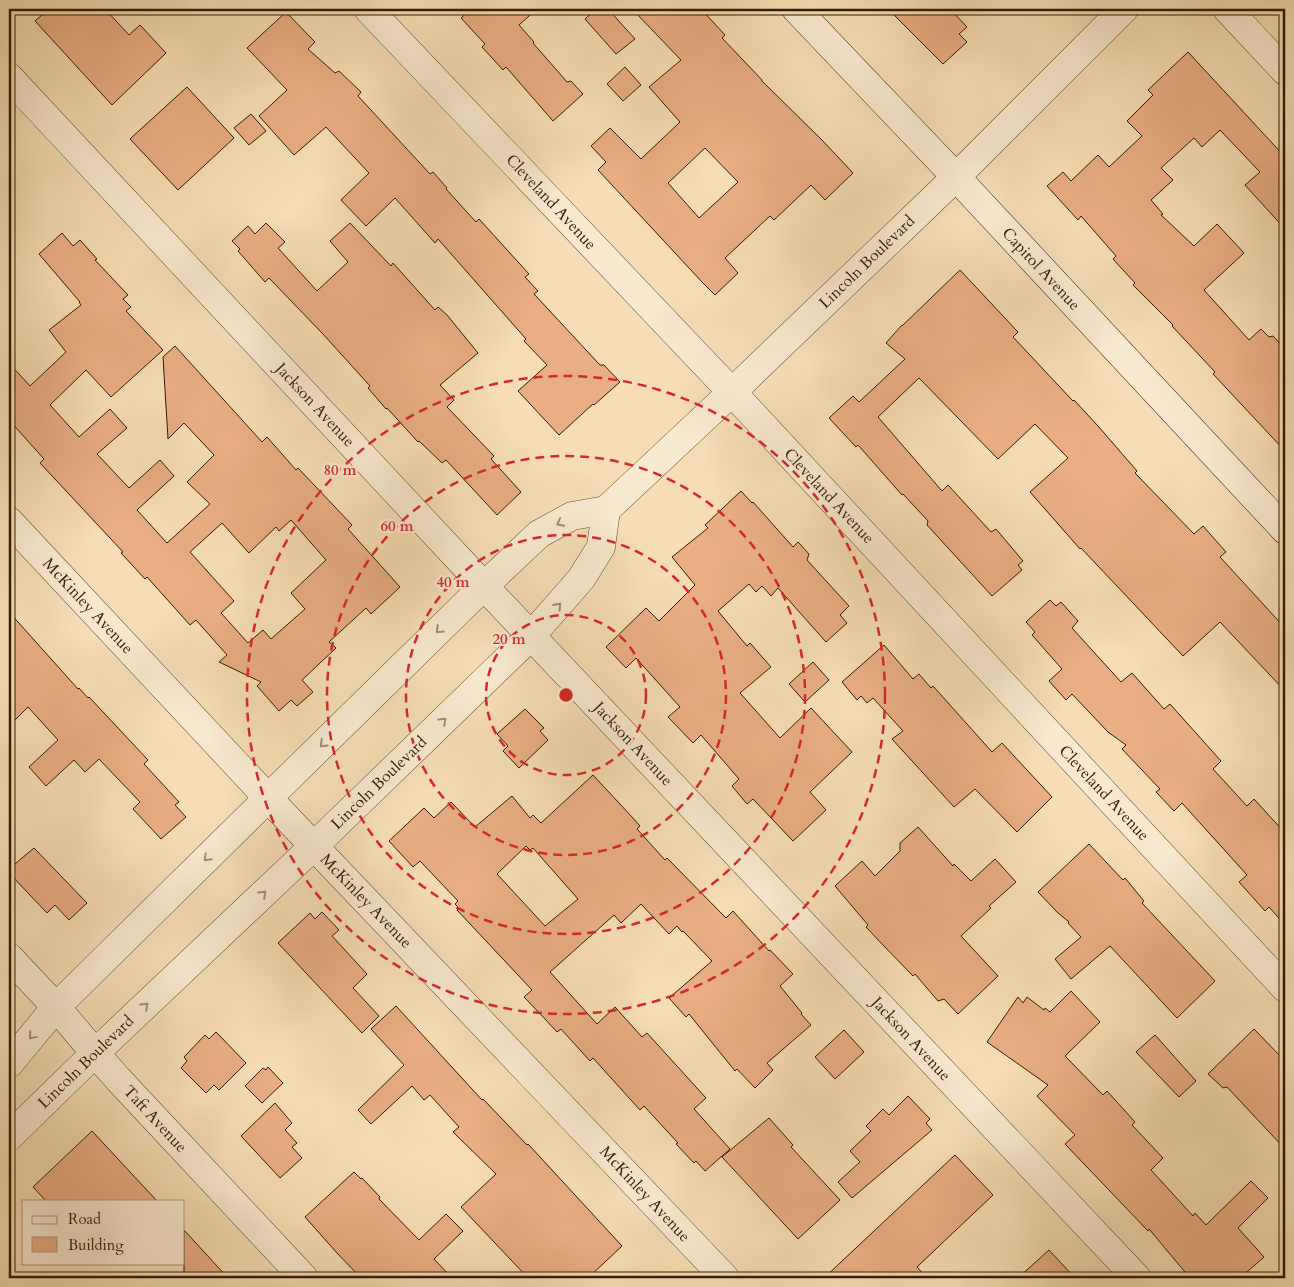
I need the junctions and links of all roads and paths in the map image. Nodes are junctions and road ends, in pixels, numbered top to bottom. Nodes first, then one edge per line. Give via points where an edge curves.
1 (368, 9) edge
2 (796, 9) edge
3 (1124, 9) edge
4 (1228, 9) edge
5 (1285, 71) edge
6 (9, 77) edge
7 (956, 177) junction
8 (732, 392) junction
9 (606, 510) junction
10 (9, 521) edge
11 (1285, 530) edge
12 (484, 586) junction
13 (531, 636) junction
14 (268, 798) junction
15 (314, 846) junction
16 (9, 957) edge
17 (1285, 988) edge
18 (56, 1007) junction
19 (95, 1053) junction
20 (9, 1064) edge
21 (9, 1137) edge
22 (304, 1278) edge
23 (725, 1278) edge
24 (1137, 1278) edge

1 - 8 street, Cleveland Avenue
2 - 7 street, Capitol Avenue
3 - 7 street, Lincoln Boulevard
4 - 5 street
6 - 12 street, Jackson Avenue
7 - 8 street, Lincoln Boulevard
7 - 11 street, Capitol Avenue
8 - 9 street, Lincoln Boulevard
8 - 17 street, Cleveland Avenue
9 -> 12 street via 572,516 539,534
13 -> 9 street, Lincoln Boulevard via 581,579 601,547
10 - 14 street, McKinley Avenue
12 - 13 street, Jackson Avenue
12 -> 14 street
15 -> 13 street, Lincoln Boulevard
13 - 24 street, Jackson Avenue
14 - 15 street, McKinley Avenue
14 -> 18 street
19 -> 15 street, Lincoln Boulevard
15 - 23 street, McKinley Avenue
16 - 18 street, Taft Avenue
18 - 19 street, Taft Avenue
18 -> 20 street
19 - 21 street, Lincoln Boulevard
19 - 22 street, Taft Avenue

